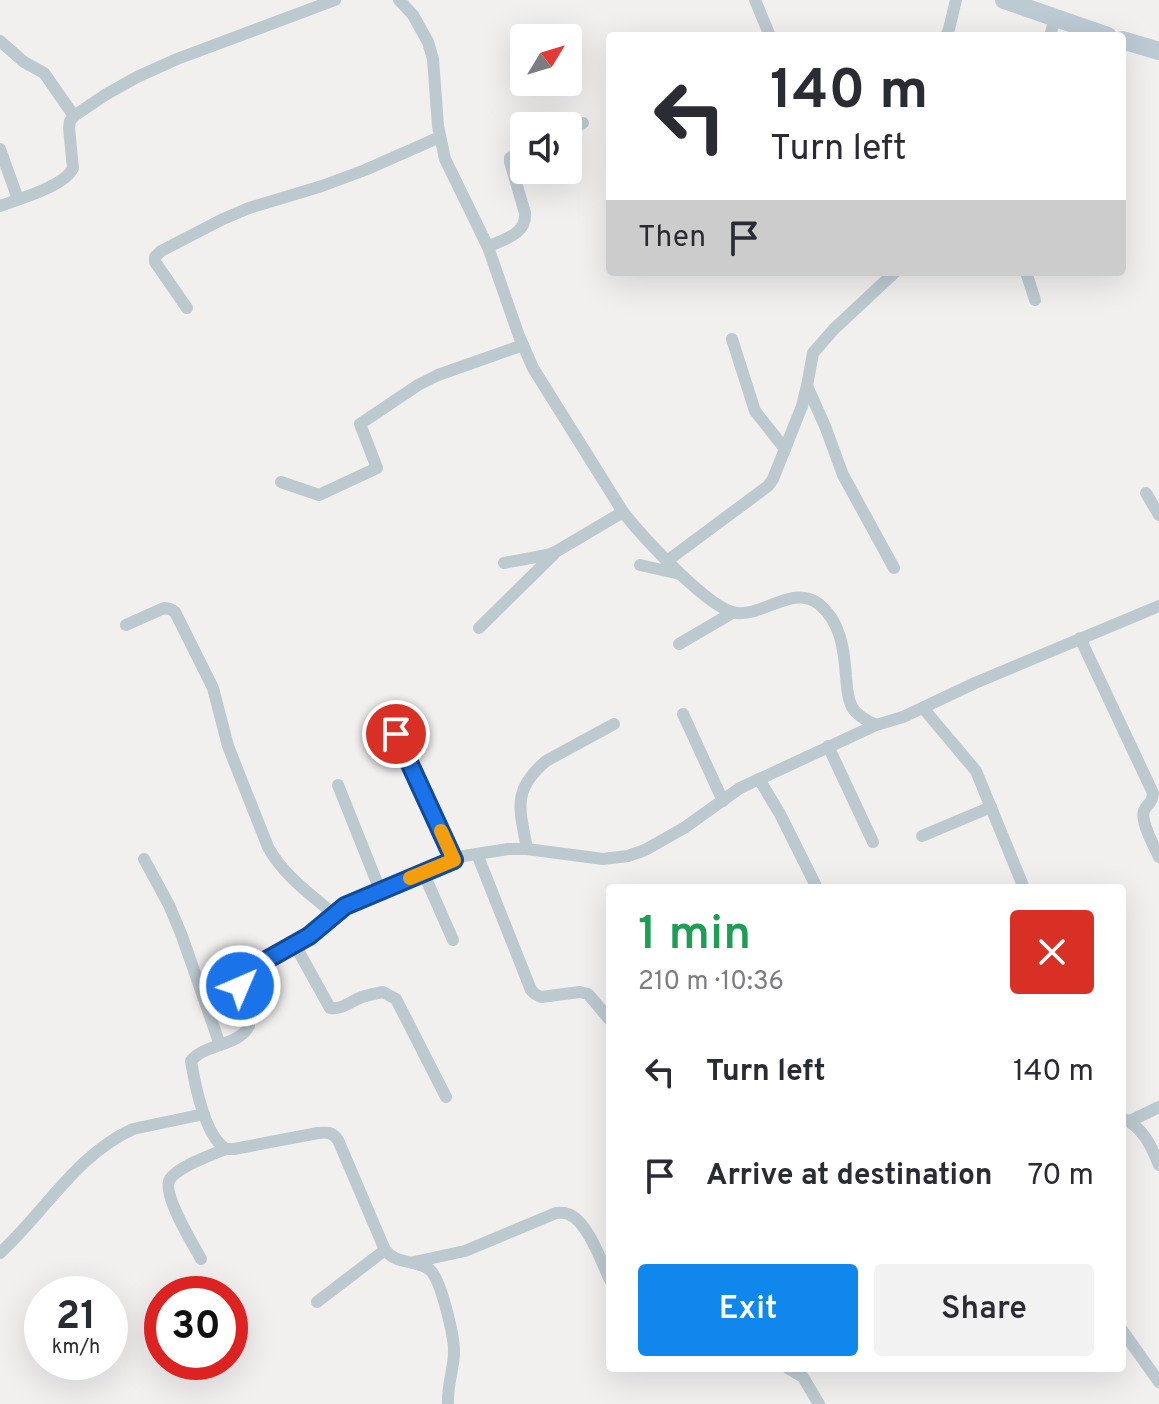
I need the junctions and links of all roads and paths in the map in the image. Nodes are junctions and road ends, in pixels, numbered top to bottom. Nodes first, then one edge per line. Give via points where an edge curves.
1 (335, 0) edge
2 (399, 0) edge
3 (755, 0) edge
4 (956, 0) edge
5 (1004, 0) edge
6 (1053, 27) edge
7 (768, 32) edge
8 (948, 32) edge
9 (1084, 32) edge
10 (0, 41) edge
11 (1126, 41) edge
12 (1159, 51) edge
13 (74, 116) junction
14 (440, 137) junction
15 (0, 149) edge
16 (516, 184) edge
17 (18, 199) junction
18 (0, 206) edge
19 (488, 247) junction
20 (891, 276) edge
21 (1027, 276) edge
22 (1035, 300) dead end
23 (187, 308) dead end
24 (732, 339) dead end
25 (523, 345) junction
26 (807, 386) junction
27 (785, 449) junction
28 (281, 482) dead end
29 (1146, 493) dead end
30 (623, 512) junction
31 (1159, 515) edge
32 (557, 551) junction
33 (667, 561) junction
34 (504, 563) dead end
35 (640, 565) dead end
36 (894, 568) dead end
37 (681, 575) junction
38 (1159, 606) edge
39 (732, 613) junction
40 (126, 625) dead end
41 (479, 628) dead end
42 (1080, 638) junction
43 (679, 644) dead end
44 (923, 708) junction
45 (683, 714) dead end
46 (614, 724) dead end
47 (876, 725) junction
48 (396, 734) dead end
49 (828, 746) junction
50 (759, 779) junction
51 (338, 785) dead end
52 (723, 801) junction
53 (991, 807) junction
54 (922, 836) dead end
55 (873, 842) dead end
56 (527, 849) junction
57 (477, 854) junction
58 (1159, 857) edge
59 (144, 859) dead end
60 (454, 860) junction
61 (423, 872) junction
62 (815, 884) edge
63 (1022, 884) edge
64 (380, 890) junction
65 (335, 915) junction
66 (453, 940) dead end
67 (295, 945) junction
68 (606, 1015) edge
69 (220, 1045) junction
70 (446, 1097) dead end
71 (1159, 1107) edge
72 (204, 1114) junction
73 (1126, 1120) edge
74 (226, 1149) junction
75 (1159, 1165) edge
76 (0, 1232) edge
77 (10, 1244) junction
78 (385, 1250) junction
79 (0, 1253) edge
80 (201, 1259) dead end
81 (411, 1262) junction
82 (606, 1272) edge
83 (317, 1302) dead end
84 (1126, 1336) edge
85 (795, 1372) edge
86 (1159, 1382) edge
87 (448, 1404) edge
88 (819, 1404) edge

1 - 13 street via 177,59
2 - 14 street via 428,42
3 - 7 street
4 - 8 street
5 - 6 street
6 - 9 street
10 - 13 street via 44,73
11 - 12 street
13 - 17 street via 69,128 70,173
14 - 19 street via 445,159
14 - 23 street via 322,186 249,208 161,251 155,262
15 - 17 street
16 - 19 street via 526,222 516,234
17 - 18 street
19 - 25 street
20 - 26 street via 813,353
21 - 22 street
24 - 27 street via 755,411
25 - 28 street via 438,375 360,424 377,468 319,495
25 - 30 street
26 - 27 street
26 - 36 street via 843,475
27 - 33 street via 768,486
29 - 31 street
30 - 32 street
30 - 33 street
32 - 34 street
32 - 41 street
33 - 37 street
35 - 37 street
37 - 39 street
38 - 42 street
39 - 43 street
39 - 47 street via 802,597 821,606 843,644 852,707
40 - 65 street via 164,608 175,612 213,688 228,746 268,847 284,871
42 - 44 street
42 - 58 street via 1153,793 1143,817
44 - 47 street
44 - 53 street via 976,771
45 - 52 street
46 - 56 street via 546,761 524,787 520,807
47 - 49 street
48 - 60 street
49 - 50 street
49 - 55 street
50 - 52 street
50 - 62 street
51 - 64 street
52 - 56 street via 628,856 603,859
53 - 54 street
53 - 63 street
56 - 57 street
57 - 60 street
57 - 68 street via 531,990 541,997 588,994
59 - 69 street via 182,936
60 - 61 street
61 - 64 street
61 - 66 street
64 - 65 street
65 - 67 street
67 - 69 street via 242,976 249,1026
67 - 70 street via 330,1008 383,992 396,999
69 - 72 street via 191,1061
71 - 73 street
72 - 74 street via 214,1138
72 - 77 street via 123,1133 82,1165
73 - 75 street via 1143,1134
74 - 78 street via 333,1134
74 - 80 street via 185,1167 168,1184
76 - 77 street
77 - 79 street
78 - 81 street
78 - 83 street
81 - 82 street via 465,1251 566,1212 583,1225
81 - 87 street via 435,1276 453,1336
84 - 86 street
85 - 88 street

